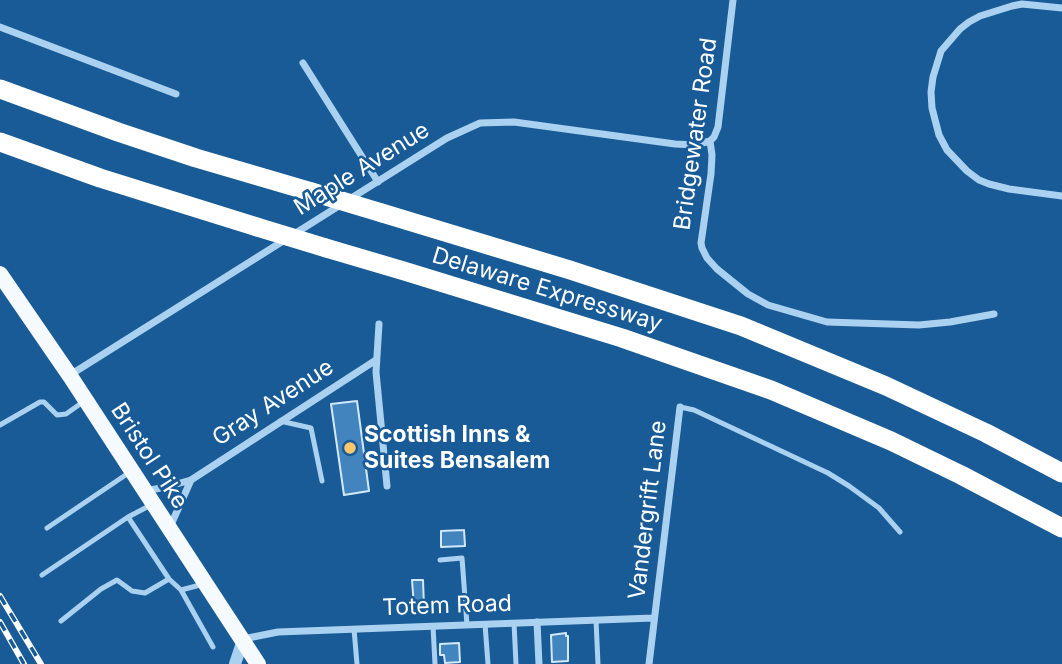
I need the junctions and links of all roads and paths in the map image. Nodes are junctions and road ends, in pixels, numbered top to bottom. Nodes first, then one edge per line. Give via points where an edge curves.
1 (733, 0) edge
2 (1062, 8) edge
3 (0, 27) edge
4 (303, 63) dead end
5 (0, 89) edge
6 (176, 94) dead end
7 (710, 141) junction
8 (0, 142) edge
9 (378, 182) junction
10 (1062, 196) edge
11 (0, 274) edge
12 (5, 293) edge
13 (994, 314) dead end
14 (379, 324) dead end
15 (376, 360) junction
16 (70, 376) junction
17 (86, 400) junction
18 (680, 407) joint
19 (280, 421) junction
20 (0, 425) edge
21 (132, 471) junction
22 (1062, 473) edge
23 (191, 480) junction
24 (322, 481) dead end
25 (387, 486) dead end
26 (149, 497) junction
27 (128, 517) junction
28 (47, 528) dead end
29 (170, 528) junction
30 (1062, 528) edge
31 (900, 532) dead end
32 (440, 560) dead end
33 (42, 575) dead end
34 (169, 579) junction
35 (206, 583) junction
36 (181, 590) junction
37 (653, 618) junction
38 (596, 620) junction
39 (61, 621) dead end
40 (537, 622) junction
41 (514, 623) junction
42 (485, 624) junction
43 (467, 625) junction
44 (433, 626) junction
45 (354, 629) junction
46 (243, 639) junction
47 (213, 647) dead end
48 (235, 664) edge
49 (258, 664) edge
50 (357, 664) edge
51 (435, 664) edge
52 (488, 664) edge
53 (516, 664) edge
54 (539, 664) edge
55 (598, 664) edge
56 (649, 664) edge

1 - 7 street, Bridgewater Road via 718,127
2 - 10 street via 1022,4 969,22 942,51 931,92 939,135 967,171 989,184
3 - 6 street
4 - 9 street
5 - 22 highway, Delaware Expressway, bridge via 131,136 741,326 886,386
7 - 9 street, Maple Avenue via 675,144 514,122 480,123 447,138
7 - 13 street, Bridgewater Road via 702,248 717,269 748,294 768,305 843,324 919,325
8 - 30 highway, Delaware Expressway, bridge via 257,228 634,342 800,401 891,441
9 - 16 street, Maple Avenue
11 - 12 main road, Bristol Pike
12 - 16 main road, Bristol Pike
14 - 15 street
15 - 19 street, Gray Avenue
15 - 25 street
16 - 17 main road, Bristol Pike
17 - 20 lane via 57,415 40,402
17 - 21 main road, Bristol Pike
18 - 31 lane, Vandergrift Lane via 828,473 878,508
18 - 37 street, Vandergrift Lane
19 - 23 street, Gray Avenue
19 - 24 lane via 311,428
21 - 26 main road, Bristol Pike
21 - 28 lane
23 - 26 street, Gray Avenue
23 - 29 street
26 - 27 lane
26 - 29 main road, Bristol Pike
27 - 33 lane
27 - 34 lane
29 - 35 main road, Bristol Pike
32 - 43 lane via 462,558
34 - 36 lane
34 - 39 lane via 145,593 132,591 117,580
35 - 36 lane
35 - 46 main road, Bristol Pike
36 - 47 lane
37 - 38 street, Totem Road
37 - 56 street, Vandergrift Lane
38 - 40 street, Totem Road
38 - 55 lane
40 - 41 street, Totem Road
40 - 54 street
41 - 42 street, Totem Road
41 - 53 lane
42 - 43 street, Totem Road
42 - 52 lane
43 - 44 street, Totem Road
44 - 45 street, Totem Road
44 - 51 lane
45 - 46 street, Totem Road
45 - 50 lane
46 - 48 street
46 - 49 main road, Bristol Pike

